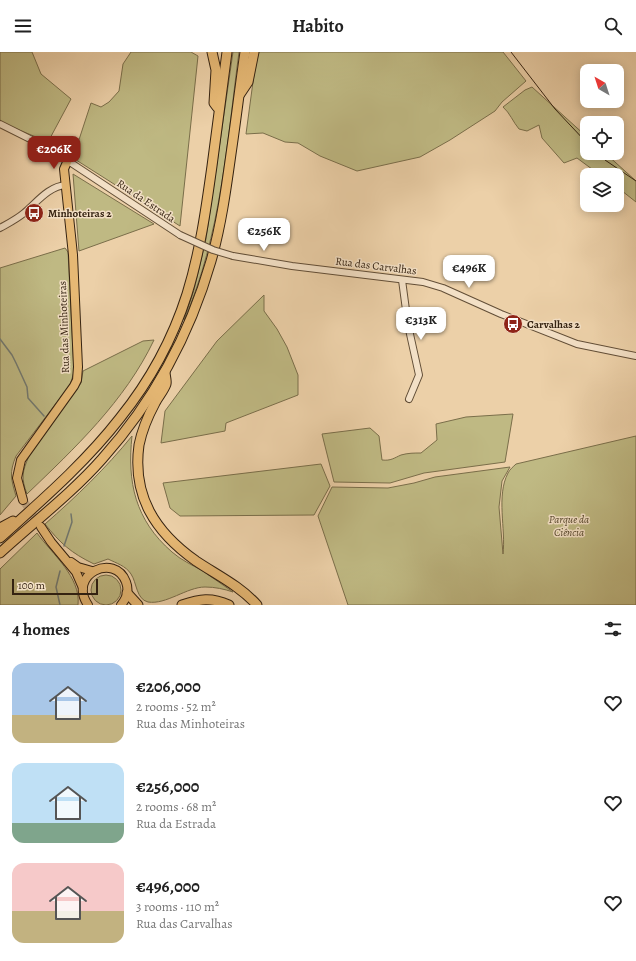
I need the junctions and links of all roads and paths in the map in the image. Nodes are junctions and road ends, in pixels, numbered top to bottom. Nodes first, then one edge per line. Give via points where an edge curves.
1 (212, 52) edge
2 (227, 52) edge
3 (245, 52) edge
4 (254, 52) edge
5 (239, 95) junction
6 (219, 112) junction
7 (0, 124) edge
8 (68, 160) junction
9 (66, 185) junction
10 (0, 228) edge
11 (292, 266) joint
12 (402, 280) junction
13 (636, 356) edge
14 (164, 372) junction
15 (409, 399) dead end
16 (24, 500) tunnel mouth
17 (27, 514) junction
18 (41, 526) tunnel mouth
19 (0, 528) edge
20 (0, 538) edge
21 (0, 553) edge
22 (65, 558) junction
23 (92, 571) junction
24 (83, 591) junction
25 (127, 593) junction
26 (83, 605) edge
27 (88, 605) edge
28 (121, 605) edge
29 (138, 605) edge
30 (182, 605) edge
31 (229, 605) edge
32 (257, 605) edge

1 - 6 highway via 216,70 214,103
2 - 6 highway
3 - 5 highway
4 - 5 highway via 248,82
5 - 14 highway via 224,204 211,260 190,321
6 - 17 highway via 198,255 187,294 170,338 121,418 90,454
7 - 8 street, Rua da Estrada
8 - 9 main road, Rua das Minhoteiras via 64,169
8 - 11 street, Rua da Estrada, bridge via 180,235 233,256
9 - 10 street via 51,190 24,213
9 - 16 main road, Rua das Minhoteiras via 73,256 78,374 74,386 21,460 17,478
11 - 12 street, Rua das Carvalhas
12 - 13 street, Rua das Carvalhas via 423,282 443,288 577,344
12 - 15 street via 408,325 419,375
14 - 21 highway via 147,402 102,459
14 - 32 highway via 166,384 145,423 140,444 139,484 144,500 152,517 169,539
17 - 19 highway
17 - 20 highway
18 - 22 main road
22 - 23 main road via 78,567
22 - 24 main road via 76,572
23 - 24 main road via 84,581
23 - 25 main road via 106,568 120,573 127,585
24 - 26 main road
24 - 27 main road
25 - 28 main road
25 - 29 highway
30 - 31 highway via 205,599

